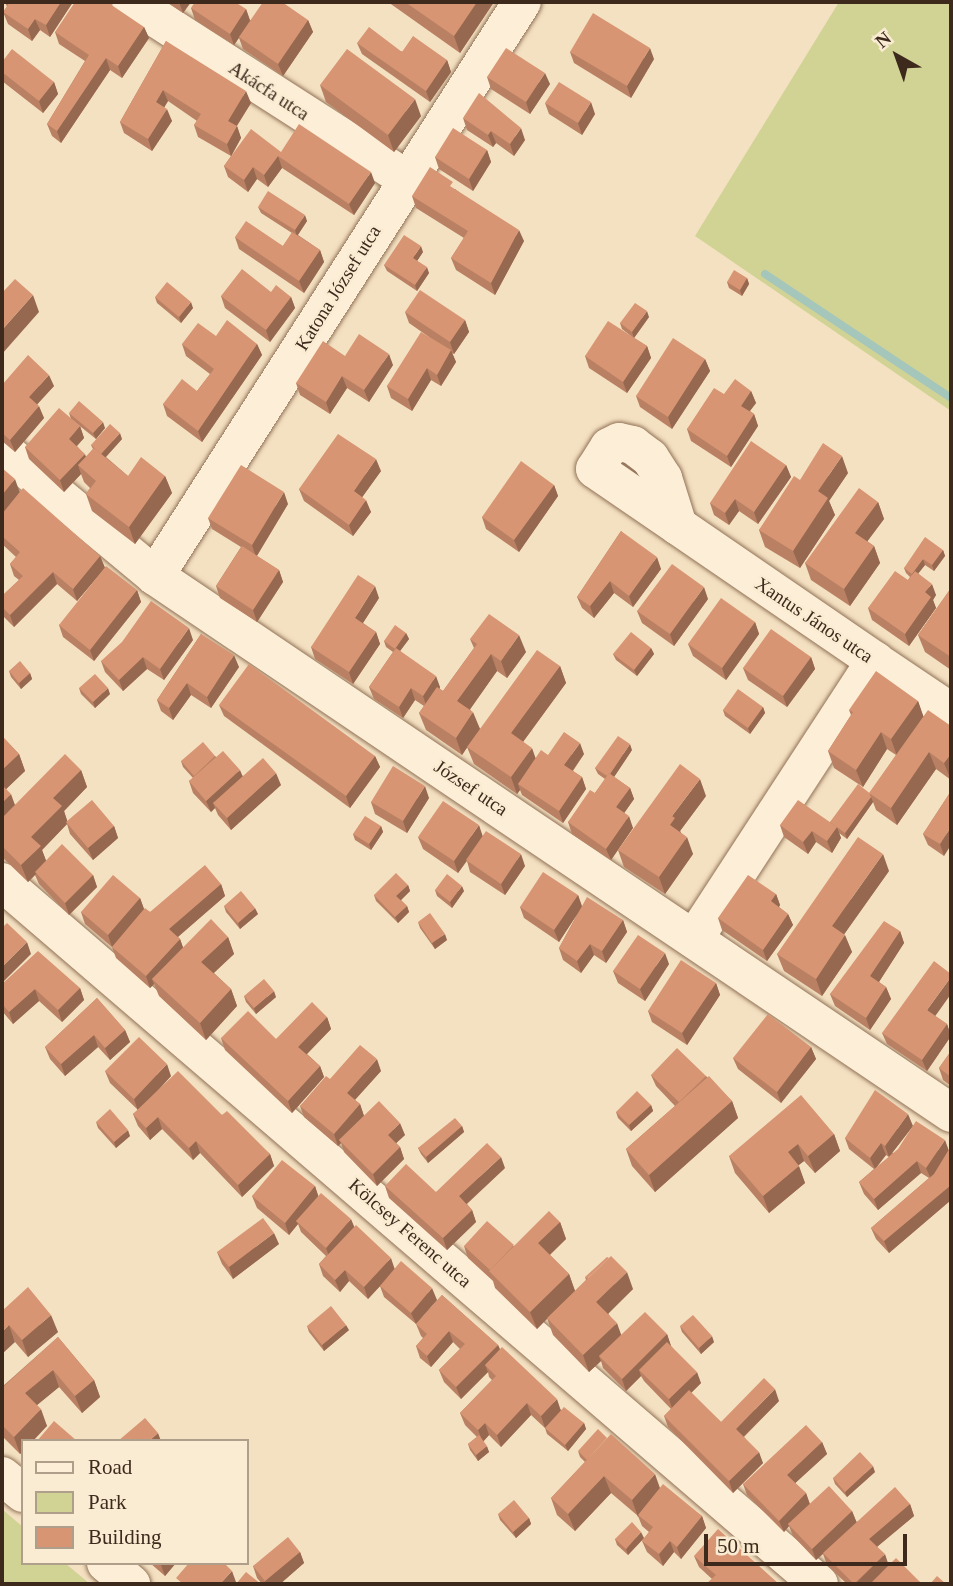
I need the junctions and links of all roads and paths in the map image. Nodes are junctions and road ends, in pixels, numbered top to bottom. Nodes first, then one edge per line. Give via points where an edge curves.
1 (131, 2) edge
2 (522, 2) edge
3 (407, 180) junction
4 (2, 449) edge
5 (678, 526) dead end
6 (155, 576) junction
7 (875, 661) junction
8 (951, 712) edge
9 (2, 882) edge
10 (694, 939) junction
11 (951, 1113) edge
12 (2, 1476) edge
13 (21, 1491) edge
14 (108, 1565) edge
15 (131, 1584) edge
16 (819, 1584) edge

1 - 3 street, Akácfa utca
2 - 3 street, Katona József utca
3 - 6 street, Katona József utca
4 - 6 street, József utca
5 - 7 street, Xantus János utca
6 - 10 street, József utca
7 - 8 street, Xantus János utca
7 - 10 street
9 - 16 street, Kölcsey Ferenc utca
10 - 11 street, József utca
12 - 13 street
14 - 15 street

